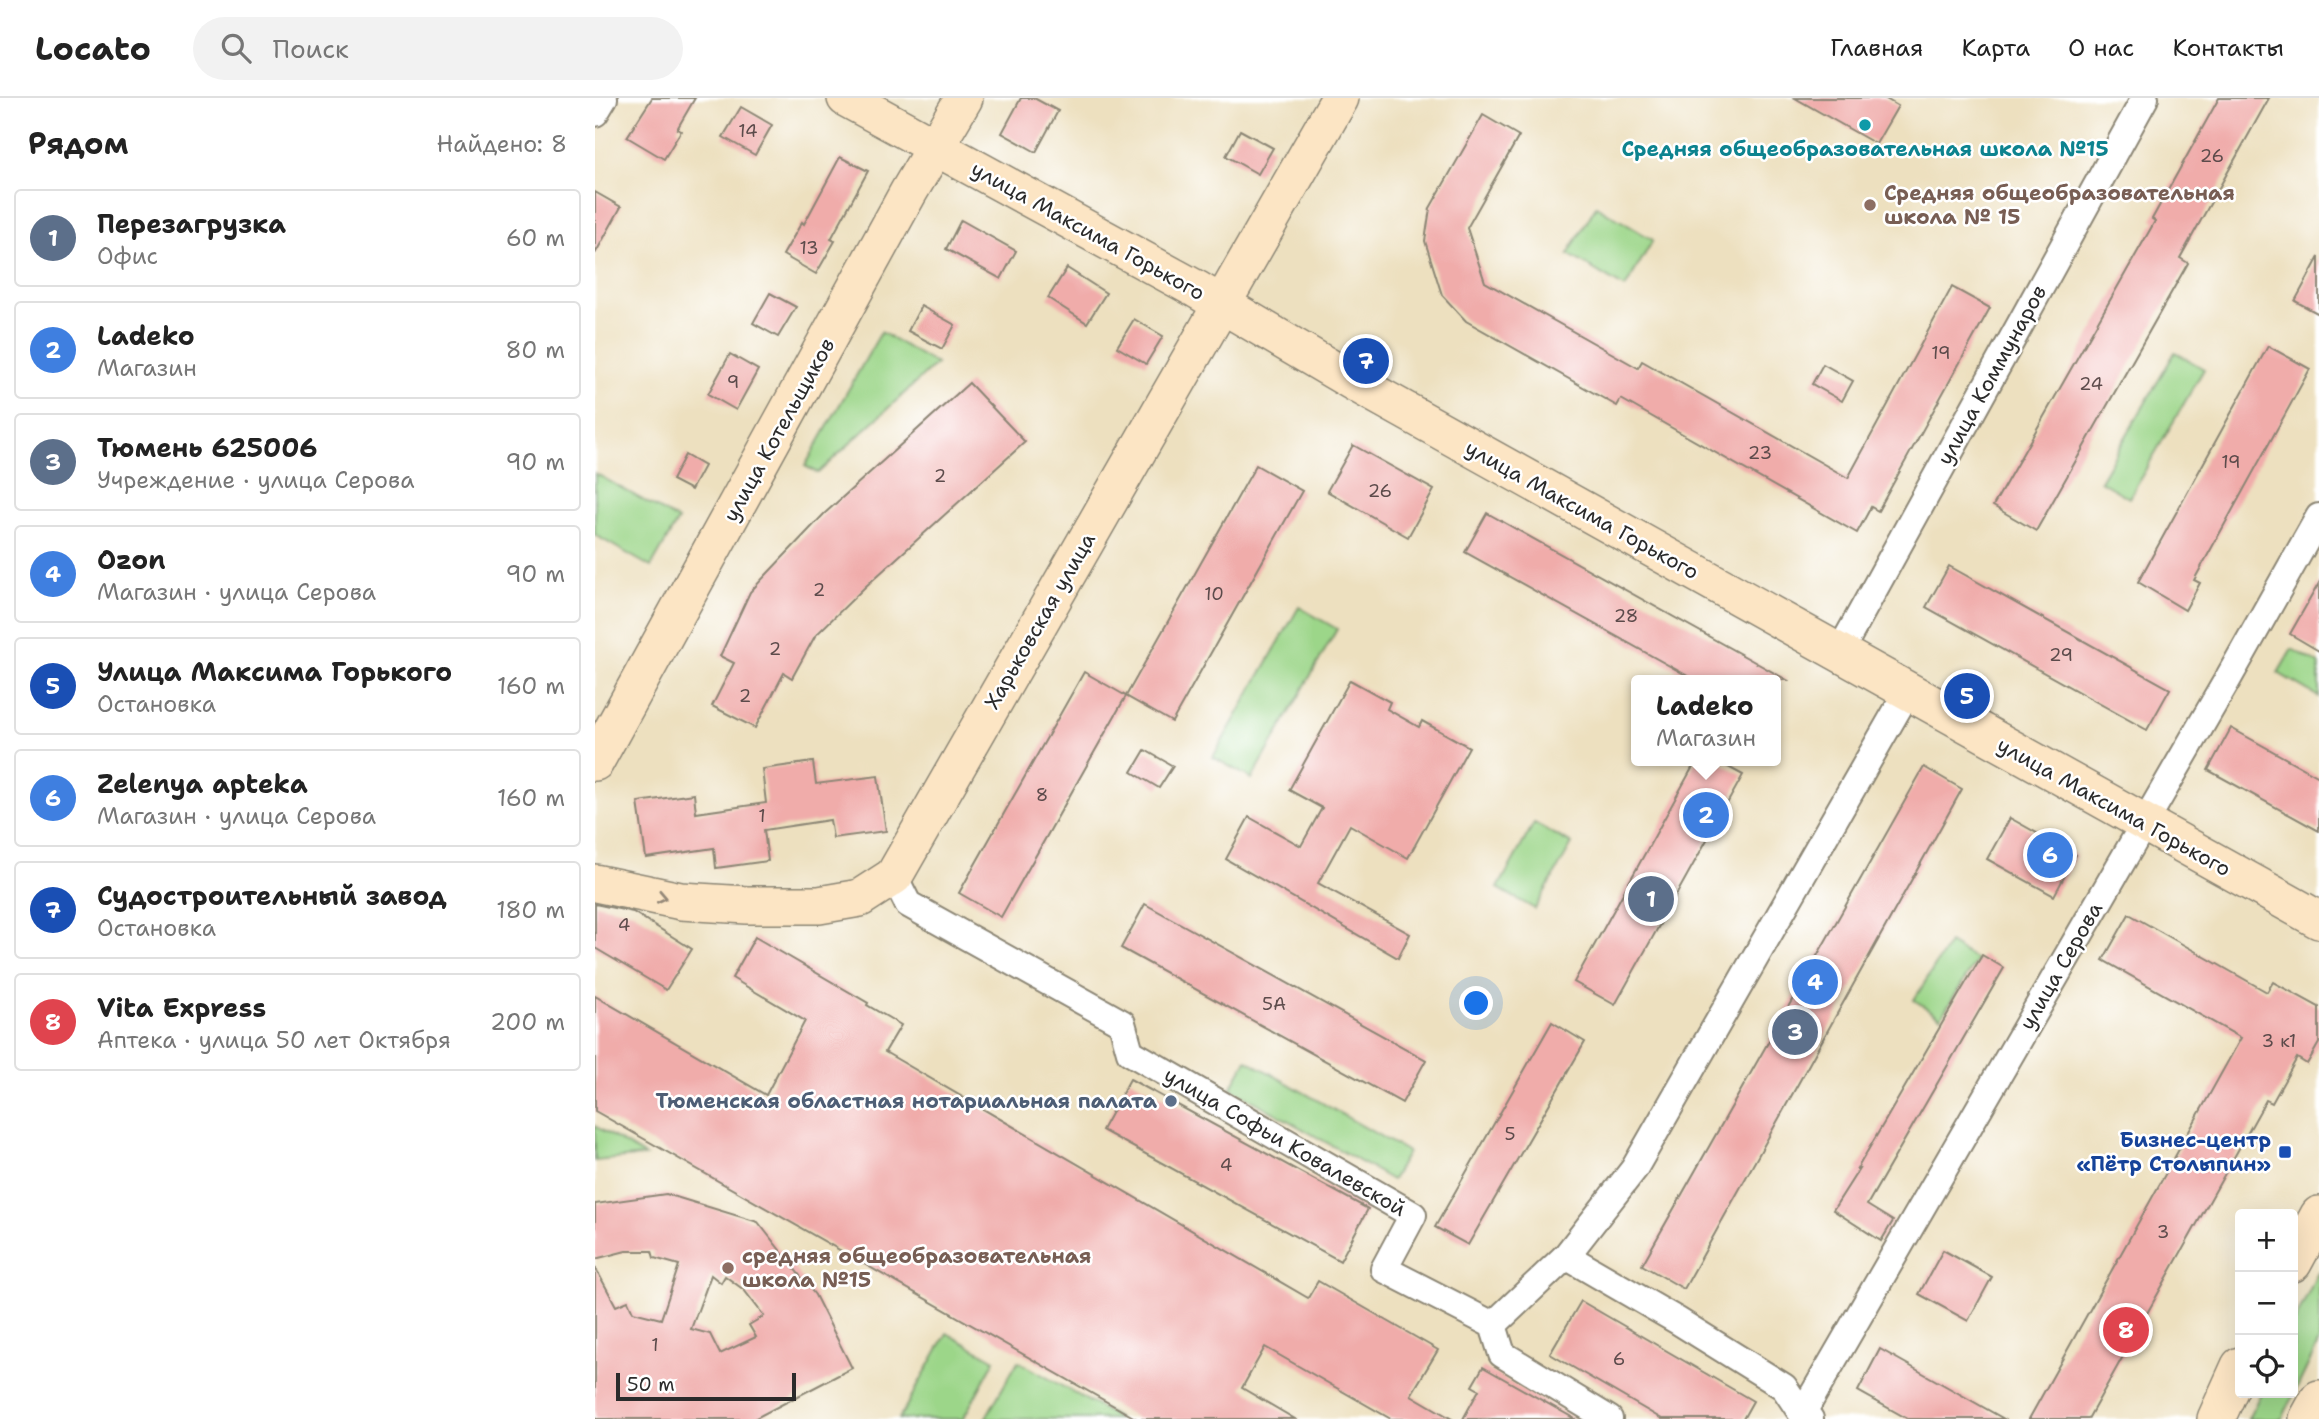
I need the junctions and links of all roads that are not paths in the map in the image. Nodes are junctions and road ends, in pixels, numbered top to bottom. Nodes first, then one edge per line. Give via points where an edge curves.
1 (604, 98) edge
2 (846, 98) edge
3 (964, 98) edge
4 (1340, 98) edge
5 (2144, 98) edge
6 (595, 113) edge
7 (936, 149) junction
8 (1222, 304) junction
9 (2319, 517) edge
10 (1839, 653) junction
11 (1908, 691) junction
12 (595, 762) edge
13 (2144, 823) junction
14 (894, 876) junction
15 (595, 883) edge
16 (2319, 920) edge
17 (2319, 1214) edge
18 (2298, 1254) edge
19 (1566, 1256) junction
20 (1493, 1325) junction
21 (2235, 1377) edge
22 (2319, 1399) edge
23 (1806, 1417) edge
24 (1609, 1419) edge
25 (2216, 1419) edge
26 (2308, 1419) edge

1 - 6 street
2 - 7 street, улица Максима Горького
3 - 7 street, улица Котельщиков
4 - 8 street, Харьковская улица
5 - 10 street, улица Коммунаров
7 - 8 street, улица Максима Горького
7 - 12 street, улица Котельщиков
8 - 10 street, улица Максима Горького
8 - 14 street, Харьковская улица
9 - 13 street, улица Серова
10 - 11 street, улица Максима Горького
11 - 13 street, улица Максима Горького
11 - 19 street via 1634,1169
13 - 16 street, улица Максима Горького
13 - 23 street, улица Серова
15 -> 14 street, Харьковская улица via 681,901 819,905 860,898
14 - 20 street, улица Софьи Ковалевской via 908,904 1122,1023 1130,1052 1413,1215 1384,1269
17 - 18 street
19 - 20 street
19 - 23 street via 1784,1387
20 - 24 street via 1502,1354
21 - 25 street
22 - 26 street

